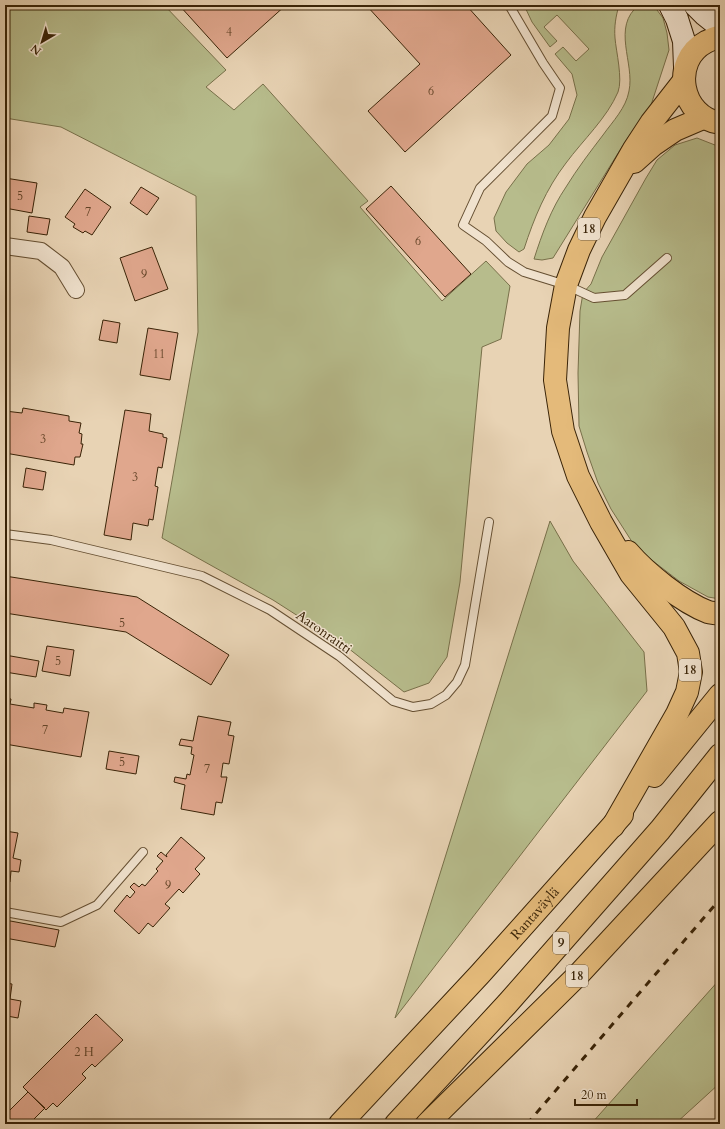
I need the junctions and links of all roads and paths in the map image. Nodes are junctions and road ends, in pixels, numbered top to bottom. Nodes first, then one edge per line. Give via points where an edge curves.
1 (509, 5) edge
2 (670, 5) edge
3 (695, 5) edge
4 (720, 27) edge
5 (720, 37) edge
6 (684, 74) junction
7 (714, 122) edge
8 (619, 177) junction
9 (5, 246) edge
10 (667, 258) dead end
11 (566, 285) junction
12 (76, 290) dead end
13 (489, 522) dead end
14 (601, 522) junction
15 (5, 534) edge
16 (720, 614) edge
17 (720, 695) edge
18 (720, 755) edge
19 (720, 822) edge
20 (613, 826) junction
21 (143, 852) dead end
22 (5, 912) edge
23 (340, 1124) edge
24 (396, 1124) edge
25 (427, 1124) edge

1 - 11 lane via 560,88 552,116 480,188 463,225 524,272
2 - 6 main road via 684,41
3 - 4 main road
5 - 6 highway, 18 via 700,45 690,57
6 - 7 highway via 689,102
6 - 8 highway, 18 via 634,149
7 - 8 highway via 674,130 653,145
8 - 11 highway, 18 via 595,217
9 - 12 street via 41,251 62,267
10 - 11 lane via 624,295 594,298
11 - 14 highway, 18 via 558,328 555,380 563,431 578,476
13 - 15 lane, Aaronraitti via 465,665 457,682 446,695 431,704 413,708 393,701 338,656 270,610 202,576 51,540
14 - 16 highway via 634,558 666,586 693,604
14 - 20 highway, 18 via 631,574 674,628 688,653 691,672 688,692 677,714
17 - 20 highway, Rantaväylä
18 - 24 highway, 9 via 618,878 507,1004
19 - 25 highway, 18 via 579,974
20 - 23 highway, Rantaväylä
21 - 22 lane via 97,904 61,922

